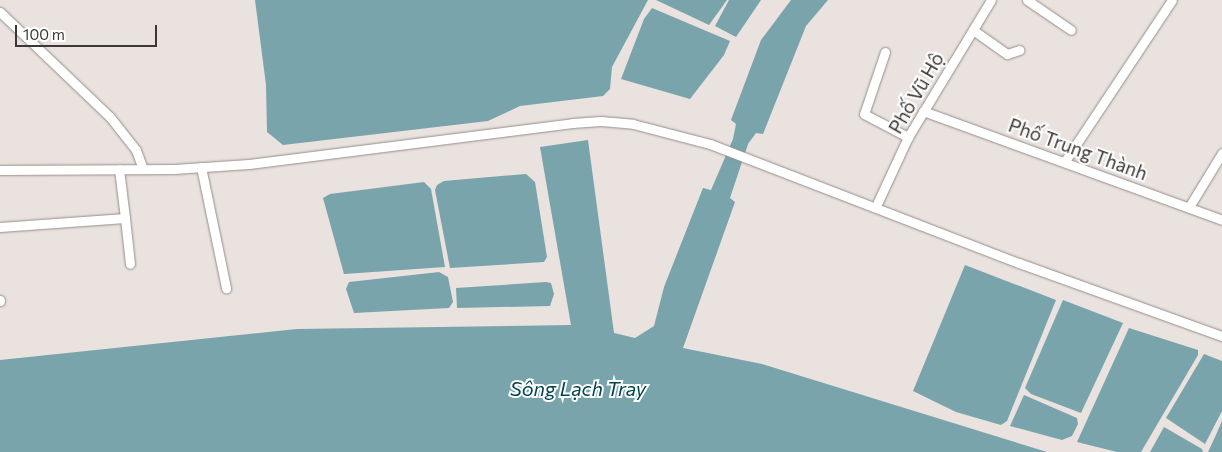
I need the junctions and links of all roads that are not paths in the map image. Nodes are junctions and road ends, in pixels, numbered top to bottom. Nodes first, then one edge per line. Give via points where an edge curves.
1 (991, 0) edge
2 (1027, 0) edge
3 (1172, 0) edge
4 (0, 12) edge
5 (973, 30) junction
6 (1071, 30) dead end
7 (1019, 50) dead end
8 (885, 52) dead end
9 (921, 115) junction
10 (909, 136) junction
11 (1222, 153) edge
12 (1064, 161) junction
13 (201, 167) junction
14 (119, 169) junction
15 (143, 169) junction
16 (0, 170) edge
17 (876, 206) junction
18 (1190, 207) junction
19 (125, 218) junction
20 (1222, 220) edge
21 (0, 227) edge
22 (130, 264) dead end
23 (226, 288) dead end
24 (1222, 336) edge

1 - 5 street, Phố Vũ Hộ
2 - 6 street
3 - 12 street
4 - 15 street via 110,117 136,150
5 - 7 street via 1007,54
5 - 9 street, Phố Vũ Hộ
8 - 10 street via 864,114
9 - 10 street, Phố Vũ Hộ
9 - 12 street, Phố Trung Thành
10 - 17 street, Phố Vũ Hộ
11 - 18 street
12 - 18 street, Phố Trung Thành
13 - 15 street
13 - 17 street via 300,159 601,121 656,128 710,144
13 - 23 street
14 - 15 street
14 - 16 street
14 - 19 street
17 - 24 street via 1019,263
18 - 20 street, Phố Trung Thành
19 - 21 street
19 - 22 street

